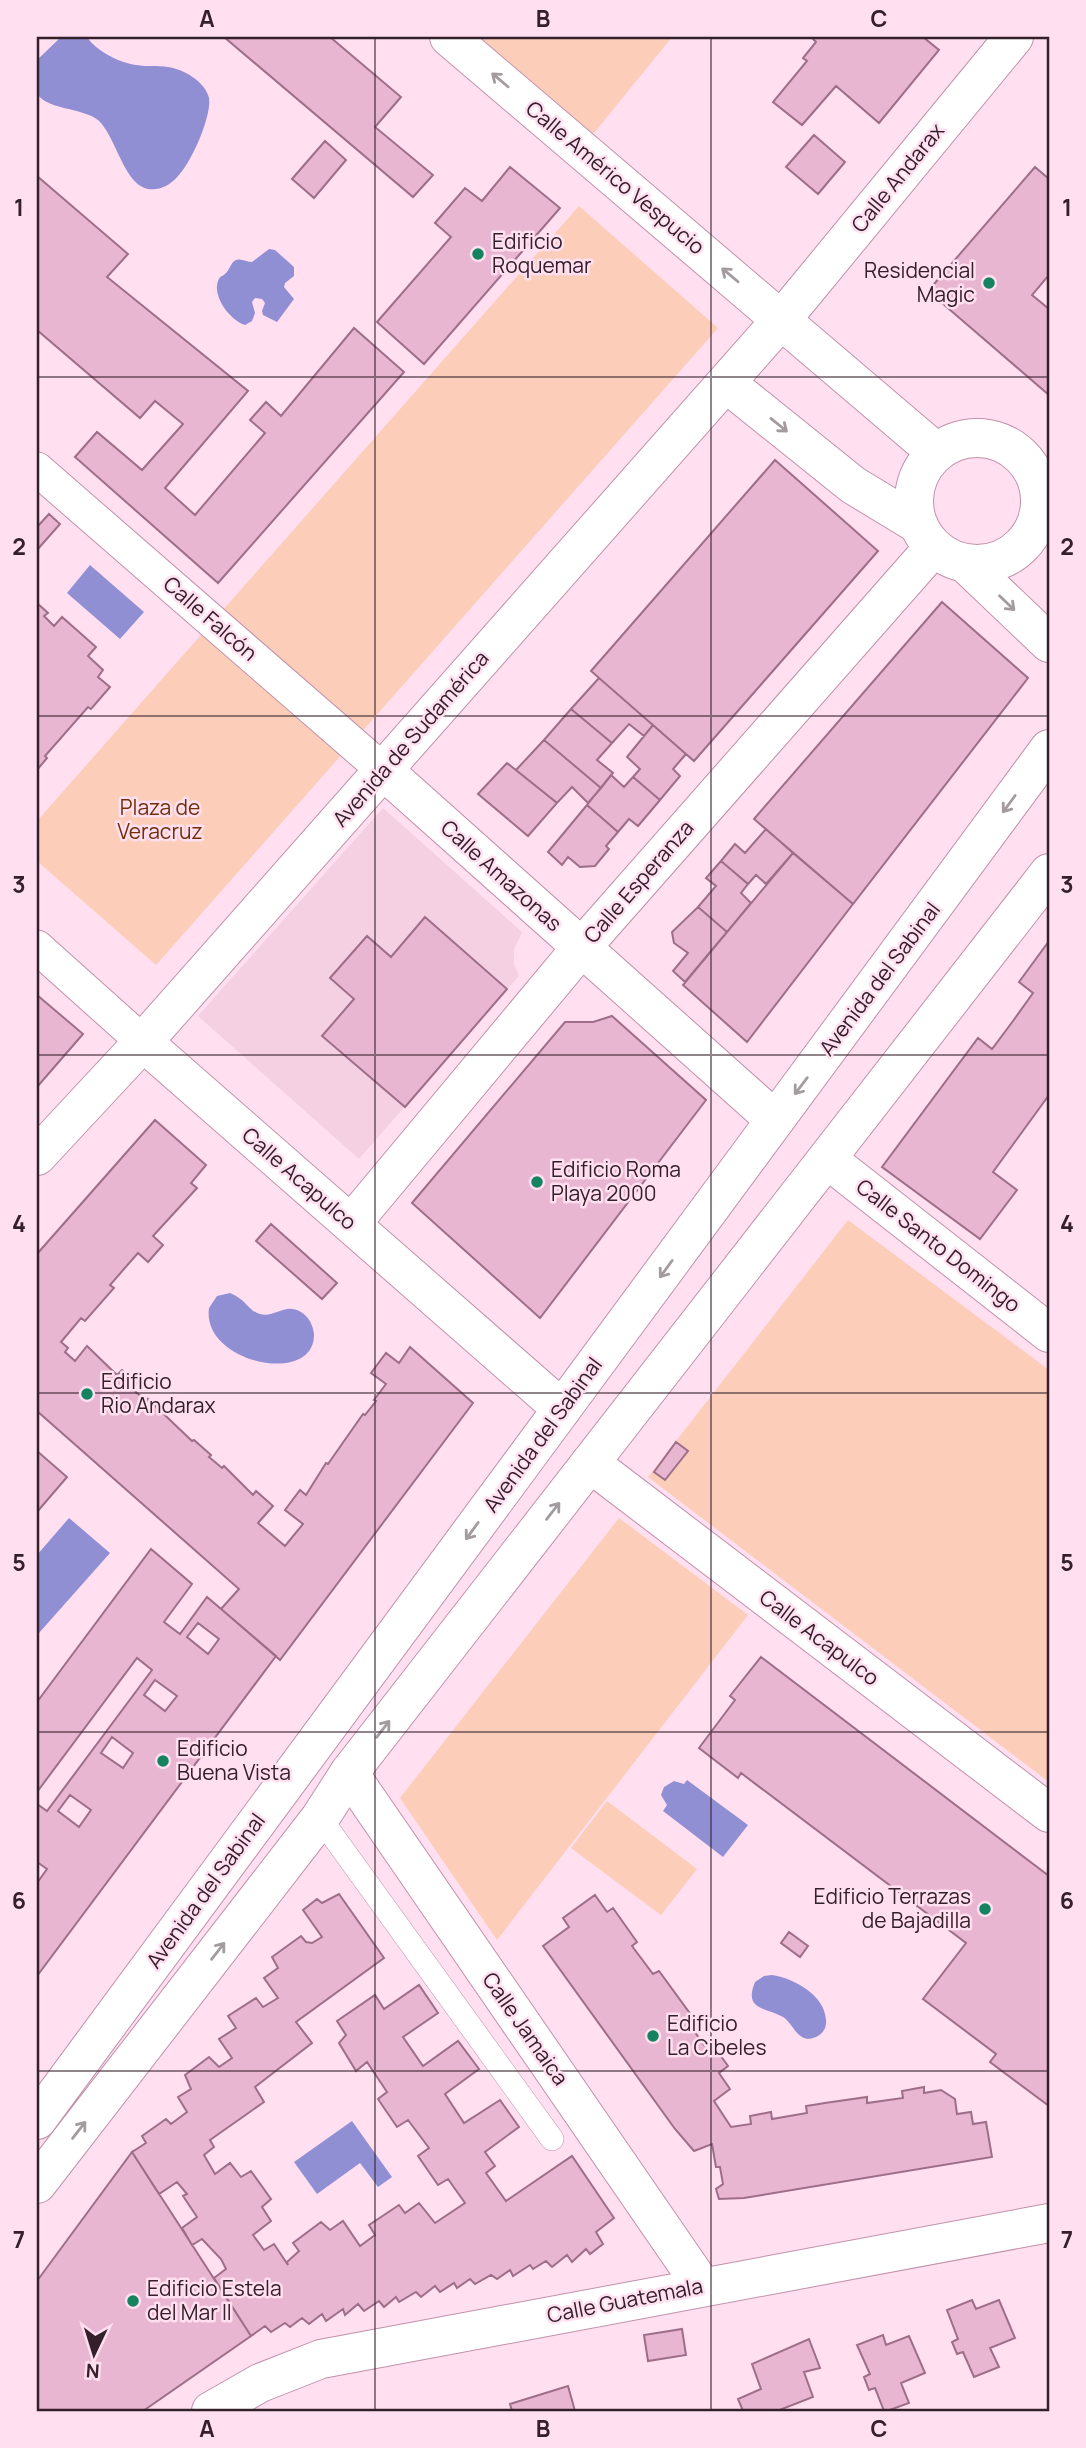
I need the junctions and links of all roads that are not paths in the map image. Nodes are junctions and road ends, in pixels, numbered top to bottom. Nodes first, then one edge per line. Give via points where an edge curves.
1 (449, 37) edge
2 (1014, 37) edge
3 (782, 319) junction
4 (726, 383) junction
5 (936, 452) junction
6 (37, 469) edge
7 (1045, 506) edge
8 (939, 545) junction
9 (1049, 643) edge
10 (1049, 749) edge
11 (383, 770) junction
12 (1049, 873) edge
13 (37, 947) edge
14 (581, 948) junction
15 (143, 1042) junction
16 (775, 1120) junction
17 (37, 1156) edge
18 (827, 1159) junction
19 (351, 1224) junction
20 (1049, 1333) edge
21 (562, 1409) junction
22 (590, 1463) junction
23 (349, 1773) junction
24 (1049, 1813) edge
25 (320, 1818) junction
26 (37, 2120) edge
27 (552, 2139) dead end
28 (37, 2184) edge
29 (1049, 2222) edge
30 (702, 2286) junction
31 (264, 2397) edge
32 (211, 2411) edge

3 -> 1 street, Calle Américo Vespucio
2 - 3 street, Calle Andarax
3 - 4 street, Avenida de Sudamérica
3 - 5 street, Calle Américo Vespucio
4 -> 8 street via 853,485
4 - 11 street, Avenida de Sudamérica
5 - 7 street via 974,438 995,440 1014,449 1029,463
5 - 8 street via 915,486 914,506
6 - 11 street, Calle Falcón
7 - 8 street via 1029,537 1001,559 983,564
8 -> 9 street
8 - 14 street, Calle Esperanza
10 -> 16 street, Avenida del Sabinal
11 - 14 street, Calle Amazonas
11 - 15 street, Avenida de Sudamérica
12 - 18 street, Avenida del Sabinal
13 - 15 street, Calle Acapulco
14 - 16 street, Calle Amazonas
14 - 19 street, Calle Esperanza
15 - 17 street, Avenida de Sudamérica
15 - 19 street, Calle Acapulco
16 -> 21 street, Avenida del Sabinal
18 - 20 street, Calle Santo Domingo
18 - 22 street, Avenida del Sabinal
19 - 21 street, Calle Acapulco
21 -> 26 street, Avenida del Sabinal
23 -> 22 street, Avenida del Sabinal
22 - 24 street, Calle Acapulco
23 - 25 street, Avenida del Sabinal
23 - 30 street, Calle Jamaica
25 - 27 lane
28 -> 25 street, Avenida del Sabinal
29 - 30 street, Calle Guatemala
30 - 31 street, Calle Guatemala via 321,2359
31 - 32 street, Calle Guatemala

